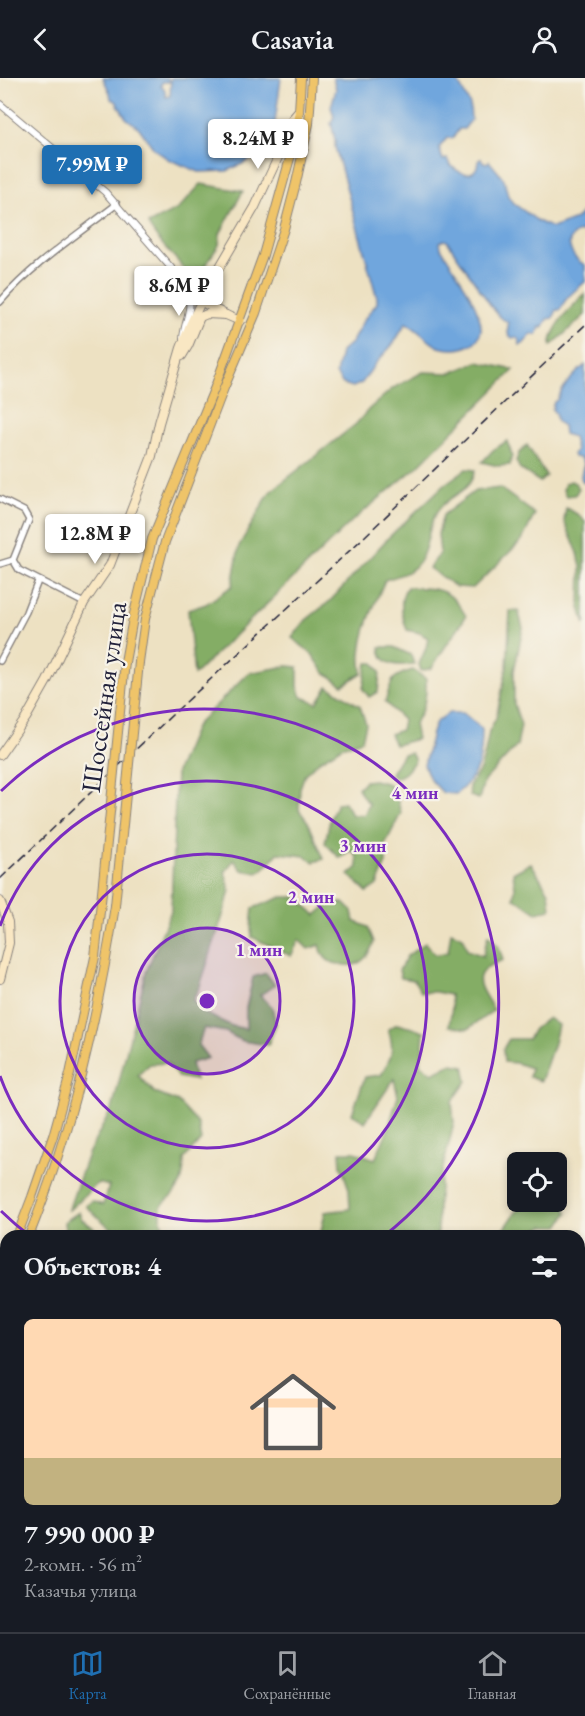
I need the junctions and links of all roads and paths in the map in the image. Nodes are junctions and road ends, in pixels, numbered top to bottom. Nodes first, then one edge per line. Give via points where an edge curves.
1 (301, 78) edge
2 (312, 78) edge
3 (0, 104) edge
4 (299, 111) junction
5 (117, 204) junction
6 (234, 242) junction
7 (186, 286) junction
8 (200, 301) junction
9 (0, 302) edge
10 (226, 315) junction
11 (240, 321) junction
12 (251, 325) junction
13 (183, 343) junction
14 (176, 367) junction
15 (0, 499) edge
16 (13, 560) junction
17 (0, 564) edge
18 (38, 582) junction
19 (84, 603) junction
20 (0, 661) edge
21 (0, 755) edge
22 (0, 903) edge
23 (0, 979) edge
24 (18, 1230) edge
25 (32, 1230) edge

1 - 4 main road
2 - 12 main road, Шоссейная улица via 309,124 296,183
3 - 5 street
4 - 6 main road, Шоссейная улица via 255,207
4 - 11 main road, Шоссейная улица via 276,209
5 - 7 street
5 - 9 street via 41,262
6 - 7 street, Шоссейная улица via 206,286
6 - 8 main road, Шоссейная улица
7 - 8 street
7 - 13 street via 190,309
8 - 10 main road
8 - 13 main road, Шоссейная улица
10 - 11 main road
10 - 14 main road, Шоссейная улица via 200,317
11 - 12 main road
11 - 24 main road, Шоссейная улица, bridge via 152,539 125,662 95,957 53,1136
12 - 25 main road, Шоссейная улица, bridge via 165,542 145,619 107,957 66,1136
13 - 14 main road, Шоссейная улица
14 - 19 main road, Шоссейная улица via 140,489 110,565
15 - 16 street via 24,511 29,520
16 - 17 street
16 - 18 street via 19,570
18 - 19 street
18 - 20 street
19 - 21 main road, Шоссейная улица via 47,681
22 - 23 main road via 8,922 9,943

